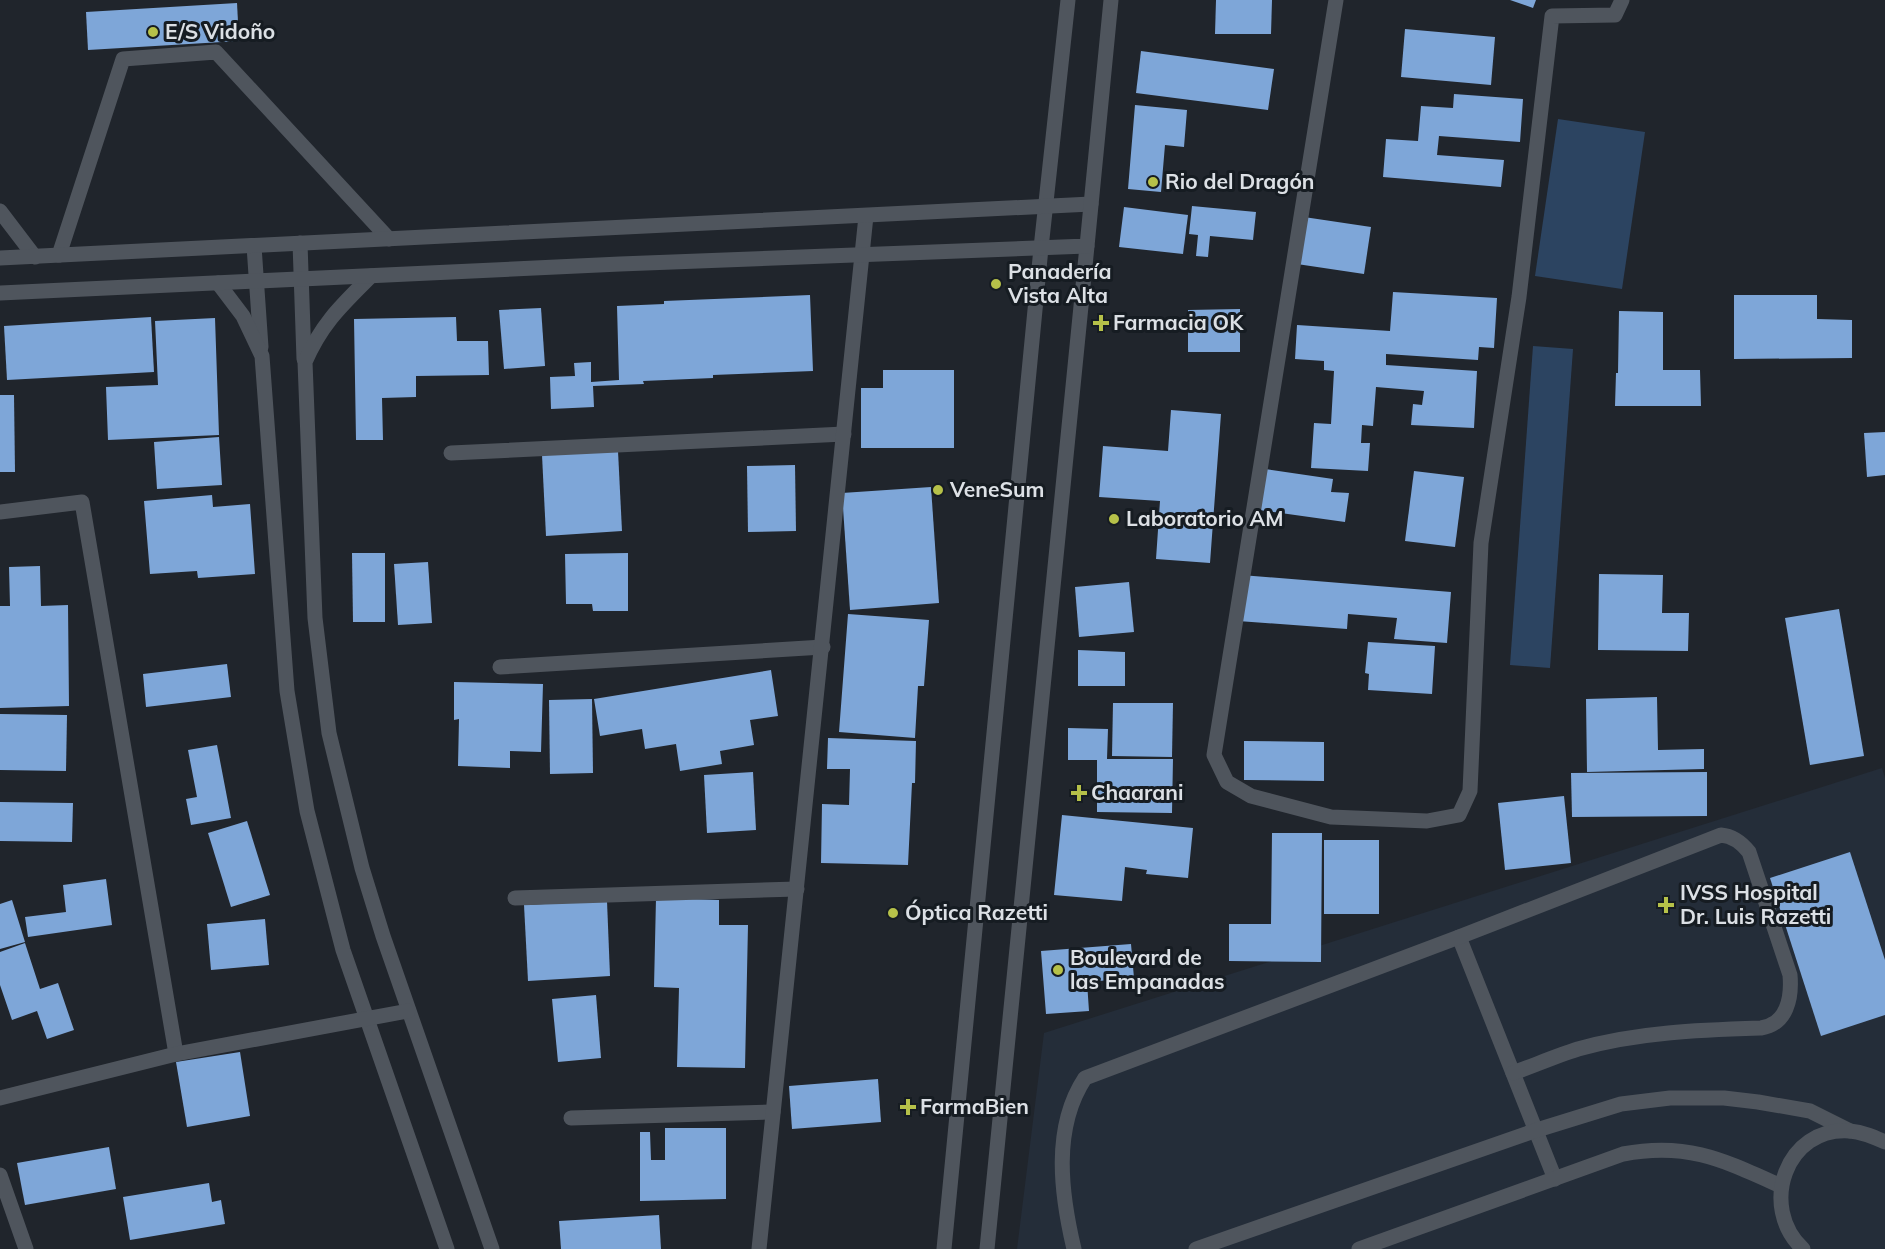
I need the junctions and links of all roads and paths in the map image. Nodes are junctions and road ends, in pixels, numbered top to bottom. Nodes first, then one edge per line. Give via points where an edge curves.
1 (1068, 0) edge
2 (1111, 0) edge
3 (1336, 0) edge
4 (1622, 0) edge
5 (1091, 204) junction
6 (1045, 207) junction
7 (0, 211) edge
8 (866, 216) junction
9 (389, 239) junction
10 (300, 243) junction
11 (254, 246) junction
12 (1087, 246) junction
13 (1041, 248) junction
14 (59, 255) junction
15 (863, 255) junction
16 (34, 257) junction
17 (0, 258) edge
18 (371, 276) junction
19 (302, 279) junction
20 (257, 281) junction
21 (218, 283) junction
22 (0, 293) edge
23 (262, 356) junction
24 (304, 362) junction
25 (844, 434) junction
26 (451, 453) dead end
27 (0, 512) edge
28 (822, 646) junction
29 (500, 667) dead end
30 (797, 889) junction
31 (515, 898) dead end
32 (1459, 937) junction
33 (408, 1011) junction
34 (366, 1017) junction
35 (176, 1054) junction
36 (1513, 1073) junction
37 (0, 1098) edge
38 (773, 1112) junction
39 (572, 1118) dead end
40 (1537, 1130) junction
41 (1850, 1131) junction
42 (1885, 1143) edge
43 (0, 1175) edge
44 (1555, 1179) junction
45 (1781, 1186) junction
46 (26, 1249) edge
47 (447, 1249) edge
48 (492, 1249) edge
49 (759, 1249) edge
50 (944, 1249) edge
51 (987, 1249) edge
52 (1074, 1249) edge
53 (1196, 1249) edge
54 (1359, 1249) edge
55 (1803, 1249) edge

1 - 6 street
2 - 5 street
3 - 4 street via 1214,755 1227,783 1251,796 1331,817 1427,821 1459,815 1470,791 1481,543 1519,297 1552,16 1615,15
5 - 6 street
5 - 12 street
6 - 8 street
6 - 13 street
7 - 16 street
8 - 9 street
8 - 15 street
9 - 10 street
9 - 14 street via 216,52 123,59
10 - 11 street
10 - 19 street
11 - 14 street
11 - 20 street
12 - 13 street
12 - 51 street
13 - 15 street
13 - 50 street
14 - 16 street
15 - 18 street
15 - 25 street
16 - 17 street
18 - 19 street
18 - 24 street via 336,311 316,337
19 - 20 street
19 - 24 street
20 - 21 street
20 - 23 street
21 - 22 street
21 - 23 street via 243,316
23 - 34 street via 287,692 307,811 343,950
24 - 33 street via 315,618 329,734 362,868
25 - 26 street
25 - 28 street
27 - 35 street via 82,502
28 - 29 street
28 - 30 street
30 - 31 street
30 - 38 street
32 - 36 street
32 - 36 street via 1721,835 1737,840 1749,852 1790,975 1788,1006 1778,1022 1761,1028 1672,1032 1624,1039 1578,1049
32 - 52 street via 1085,1078 1067,1114 1063,1156 1064,1193
33 - 34 street
33 - 48 street
34 - 35 street
34 - 47 street
35 - 37 street
36 - 40 street
38 - 39 street
38 - 49 street
40 - 41 street via 1621,1104 1670,1098 1724,1098 1810,1112
40 - 44 street
40 - 53 street
41 - 42 street via 1869,1134
41 - 45 street via 1831,1132 1813,1140 1787,1167
43 - 46 street
44 - 45 street via 1623,1154 1661,1149 1701,1153
44 - 54 street
45 - 55 street via 1785,1224

